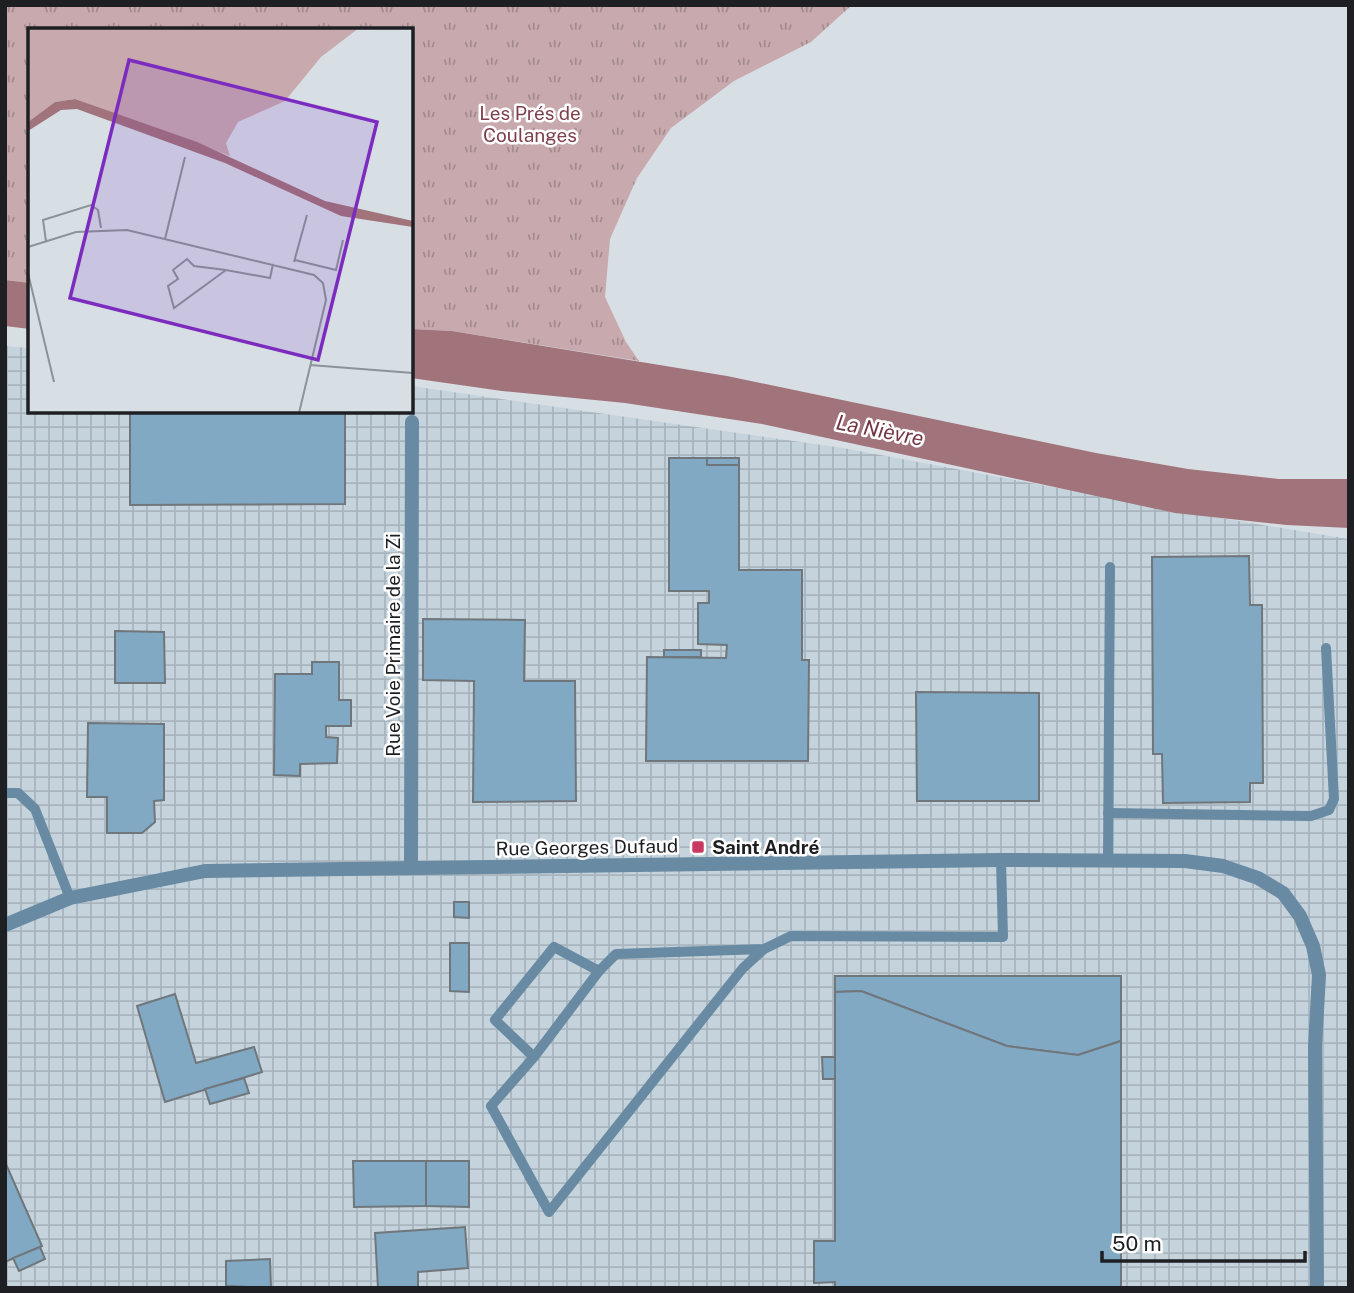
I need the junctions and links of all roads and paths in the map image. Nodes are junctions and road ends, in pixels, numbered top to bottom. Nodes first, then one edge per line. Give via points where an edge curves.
1 (412, 422) dead end
2 (1110, 567) dead end
3 (1326, 648) dead end
4 (5, 793) edge
5 (1108, 813) junction
6 (1001, 860) junction
7 (1108, 860) junction
8 (411, 869) junction
9 (71, 898) junction
10 (5, 925) edge
11 (764, 949) junction
12 (599, 971) junction
13 (534, 1057) junction
14 (1317, 1288) edge

1 - 8 street, Rue Voie Primaire de la Zi
2 - 5 lane
3 - 5 lane via 1334,799 1329,810 1311,816
4 - 9 lane via 18,793 35,808
5 - 7 lane
6 - 7 street, Rue Georges Dufaud
6 - 8 street, Rue Georges Dufaud
6 - 11 lane via 1003,937 791,936
7 - 14 street, Rue Georges Dufaud via 1223,866 1283,893 1300,916 1320,975 1315,1048
8 - 9 street, Rue Georges Dufaud via 205,872
9 - 10 street, Rue Georges Dufaud
11 - 12 lane via 616,954
11 - 13 lane via 743,968 549,1212 491,1105
12 - 13 lane
12 - 13 lane via 554,947 495,1020

